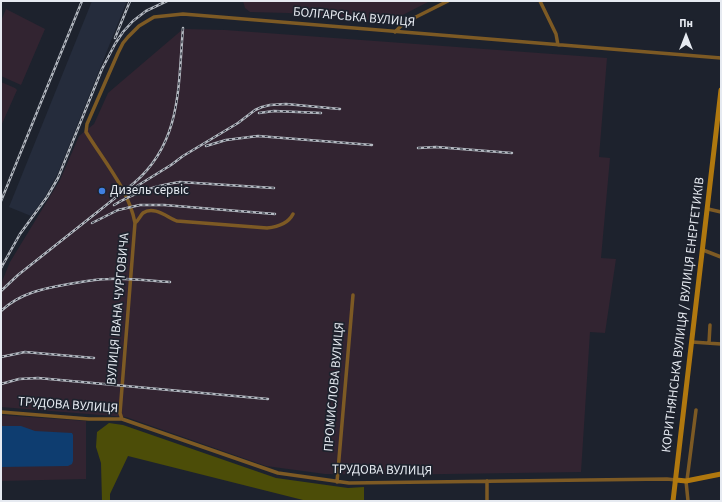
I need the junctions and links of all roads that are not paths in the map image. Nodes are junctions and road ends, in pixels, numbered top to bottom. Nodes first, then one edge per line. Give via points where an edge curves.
1 (448, 1) edge
2 (540, 1) edge
3 (396, 32) junction
4 (558, 45) junction
5 (721, 58) edge
6 (721, 90) edge
7 (708, 209) junction
8 (721, 212) edge
9 (292, 214) dead end
10 (135, 223) junction
11 (703, 250) junction
12 (721, 257) edge
13 (353, 295) dead end
14 (710, 325) dead end
15 (692, 342) junction
16 (708, 343) junction
17 (721, 344) edge
18 (696, 410) dead end
19 (1, 412) edge
20 (122, 419) junction
21 (721, 474) edge
22 (676, 480) junction
23 (687, 480) junction
24 (487, 481) junction
25 (337, 482) junction
26 (487, 501) edge
27 (673, 501) edge
28 (688, 501) edge

1 - 3 street via 404,23
2 - 4 street via 556,34
3 - 4 street, БОЛГАРСЬКА ВУЛИЦЯ
3 - 10 street, БОЛГАРСЬКА ВУЛИЦЯ via 183,14 154,17 139,26 123,43 87,124 86,132 124,191
4 - 5 street, БОЛГАРСЬКА ВУЛИЦЯ
6 - 7 street, КОРИТНЯНСЬКА ВУЛИЦЯ / ВУЛИЦЯ ЕНЕРГЕТИКІВ
7 - 8 street
7 - 11 street, КОРИТНЯНСЬКА ВУЛИЦЯ / ВУЛИЦЯ ЕНЕРГЕТИКІВ
9 - 10 street via 287,222 267,228 177,221 151,211 142,214
10 - 20 street, ВУЛИЦЯ ІВАНА ЧУРГОВИЧА via 120,413
11 - 12 street
11 - 15 street, КОРИТНЯНСЬКА ВУЛИЦЯ / ВУЛИЦЯ ЕНЕРГЕТИКІВ
13 - 25 street, ПРОМИСЛОВА ВУЛИЦЯ
14 - 16 street
15 - 16 street
15 - 22 street, КОРИТНЯНСЬКА ВУЛИЦЯ / ВУЛИЦЯ ЕНЕРГЕТИКІВ
16 - 17 street
18 - 23 street
19 - 20 street, ТРУДОВА ВУЛИЦЯ
20 - 25 street, ТРУДОВА ВУЛИЦЯ via 278,473
21 - 23 street
22 - 23 street
22 - 24 street, ТРУДОВА ВУЛИЦЯ
22 - 27 street, КОРИТНЯНСЬКА ВУЛИЦЯ / ВУЛИЦЯ ЕНЕРГЕТИКІВ
23 - 28 street
24 - 25 street, ТРУДОВА ВУЛИЦЯ via 366,484
24 - 26 street

